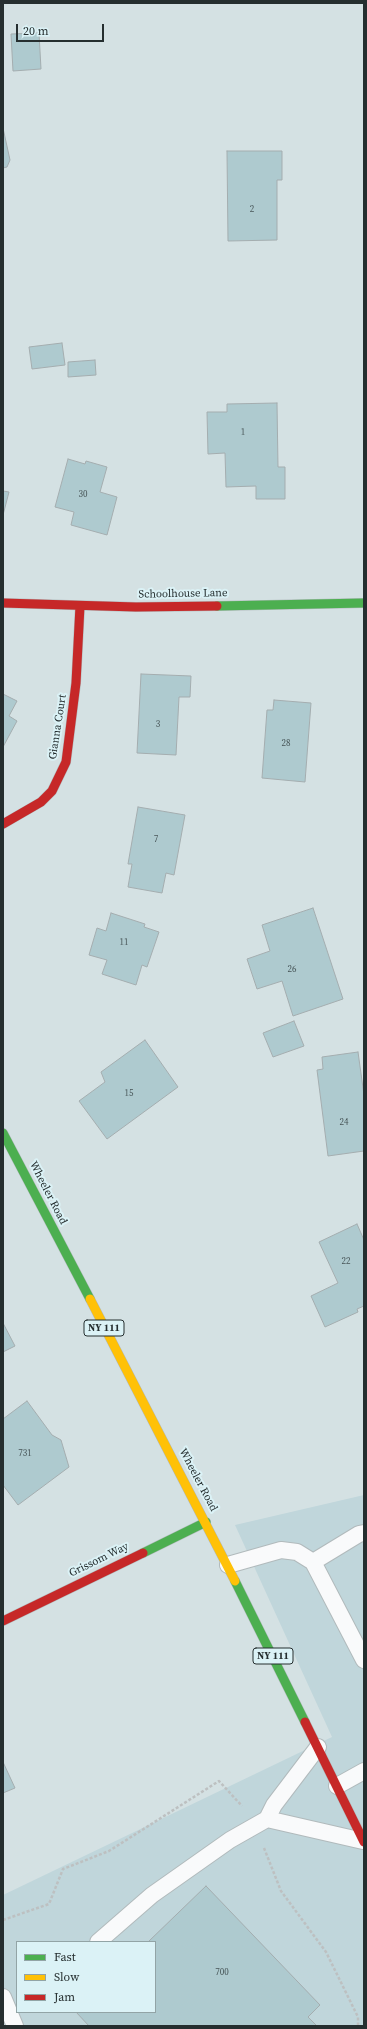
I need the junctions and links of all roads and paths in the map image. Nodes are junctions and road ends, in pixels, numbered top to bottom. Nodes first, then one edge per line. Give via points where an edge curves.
1 (3, 603) edge
2 (364, 603) edge
3 (80, 606) junction
4 (3, 824) edge
5 (3, 1133) edge
6 (206, 1522) junction
7 (364, 1533) edge
8 (313, 1562) junction
9 (228, 1565) junction
10 (3, 1620) edge
11 (364, 1660) edge
12 (318, 1747) junction
13 (364, 1771) edge
14 (337, 1786) junction
15 (243, 1808) dead end
16 (267, 1819) junction
17 (364, 1842) edge
18 (262, 1845) dead end
19 (3, 1920) edge
20 (99, 1941) edge
21 (9, 2000) edge
22 (16, 2026) edge
23 (358, 2026) edge

1 - 3 street, Schoolhouse Lane
2 - 3 street, Schoolhouse Lane
3 - 4 street, Gianna Court via 76,683 66,762 52,791 41,802
5 - 6 street, Wheeler Road / NY 111
6 - 9 street, Wheeler Road / NY 111
6 - 10 street, Grissom Way
7 - 8 lane
8 - 9 lane via 297,1552 281,1550
8 - 11 lane
9 - 12 street, Wheeler Road / NY 111
12 - 14 street, Wheeler Road / NY 111
12 - 16 lane via 274,1805
13 - 14 lane
14 - 17 street, Wheeler Road / NY 111
15 - 19 path via 219,1781 109,1851 62,1869 49,1904
16 - 17 lane
16 - 20 lane via 230,1840 152,1896
18 - 23 path via 281,1891 326,1952 358,2017
21 - 22 lane

